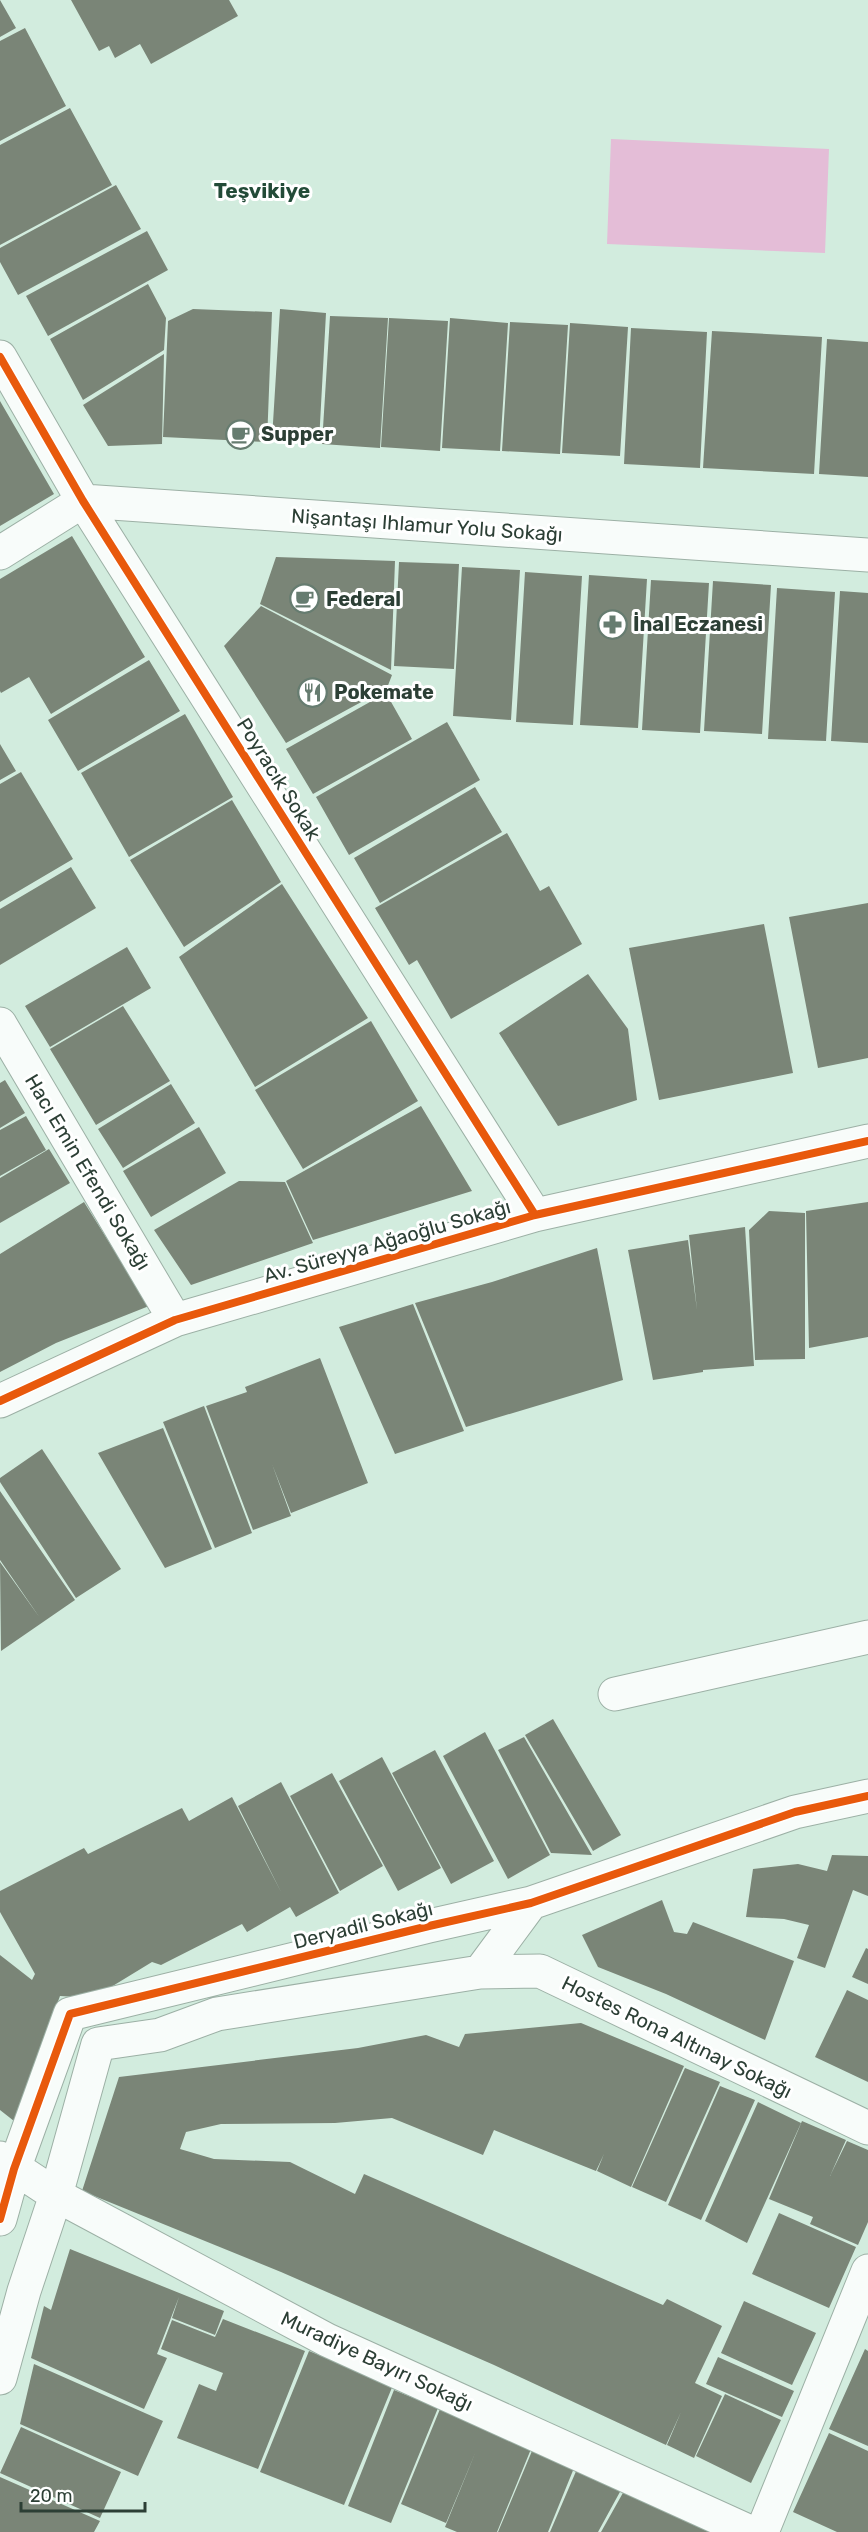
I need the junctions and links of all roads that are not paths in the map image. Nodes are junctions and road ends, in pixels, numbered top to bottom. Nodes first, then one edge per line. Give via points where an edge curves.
1 (0, 357) edge
2 (83, 501) junction
3 (0, 553) edge
4 (868, 555) edge
5 (0, 1024) edge
6 (868, 1141) edge
7 (535, 1215) junction
8 (175, 1320) junction
9 (0, 1401) edge
10 (868, 1636) edge
11 (615, 1694) dead end
12 (868, 1796) edge
13 (531, 1904) junction
14 (480, 1972) junction
15 (151, 1995) junction
16 (160, 2035) junction
17 (868, 2128) edge
18 (7, 2164) edge
19 (56, 2195) junction
20 (0, 2219) edge
21 (868, 2271) edge
22 (0, 2378) edge
23 (750, 2532) edge
24 (762, 2532) edge

1 - 2 street, Poyracık Sokak
2 - 3 street
2 - 4 street, Nişantaşı Ihlamur Yolu Sokağı
2 - 7 street, Poyracık Sokak
5 - 8 street, Hacı Emin Efendi Sokağı
6 - 7 street, Av. Süreyya Ağaoğlu Sokağı
7 - 8 street, Av. Süreyya Ağaoğlu Sokağı
8 - 9 street, Av. Süreyya Ağaoğlu Sokağı
10 - 11 street
12 - 13 street, Deryadil Sokağı via 795,1812
13 - 14 street
13 - 15 street, Deryadil Sokağı
14 - 16 street via 218,2014
14 - 17 street, Hostes Rona Altınay Sokağı via 540,1971
15 - 16 street
15 - 18 street, Deryadil Sokağı via 70,2014
16 - 19 street via 99,2044
18 - 19 street, Muradiye Bayırı Sokağı
18 - 20 street, Deryadil Sokağı
19 - 22 street
19 - 23 street, Muradiye Bayırı Sokağı via 327,2340
21 - 24 street

